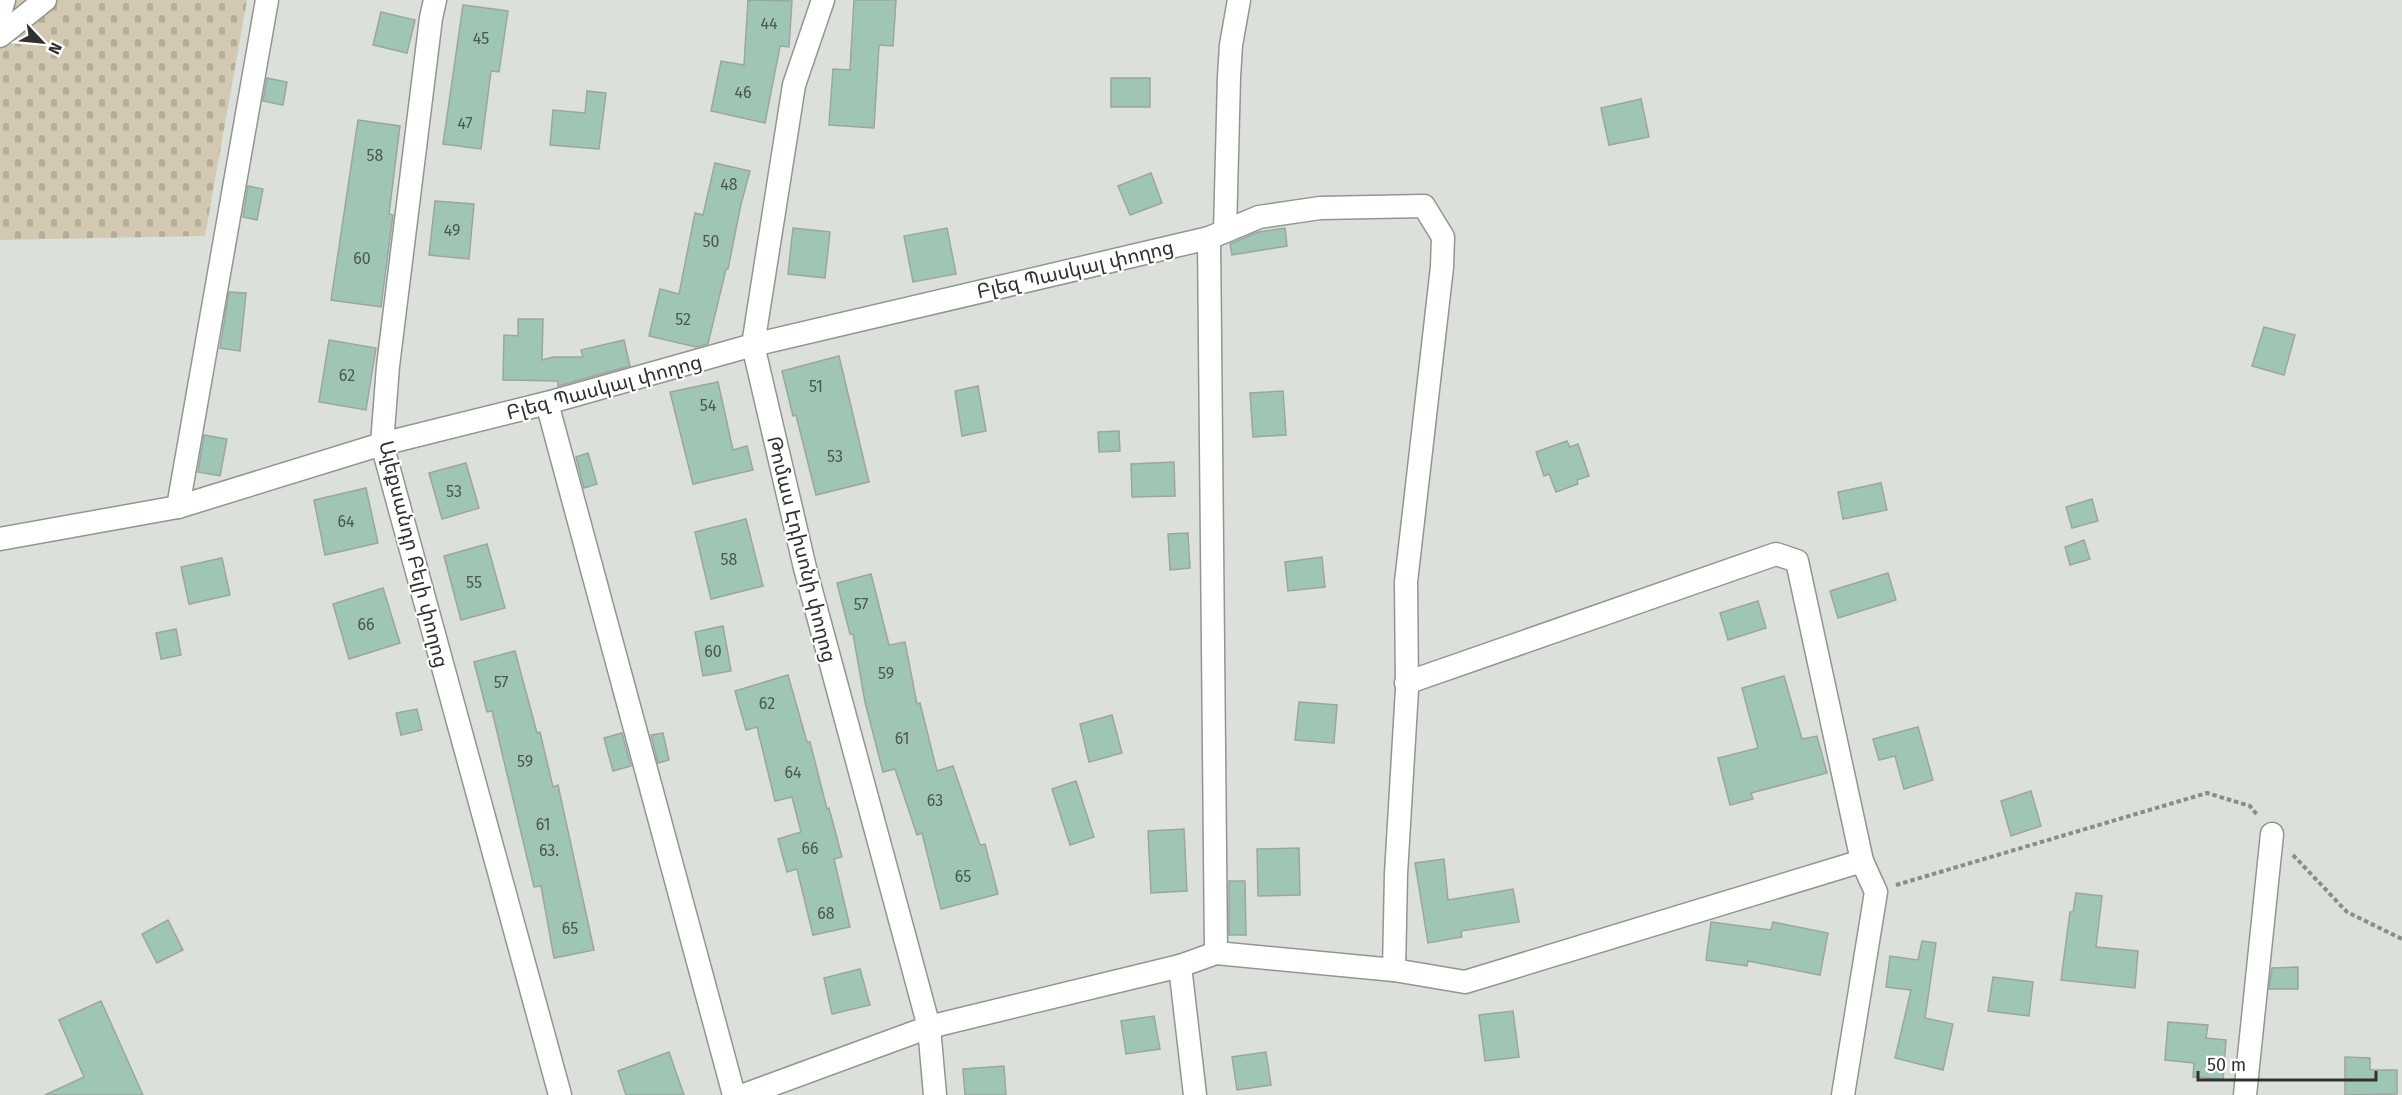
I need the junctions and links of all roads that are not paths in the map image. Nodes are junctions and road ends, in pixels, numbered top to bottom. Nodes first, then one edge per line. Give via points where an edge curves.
1 (4, 0) edge
2 (45, 0) edge
3 (267, 0) edge
4 (435, 0) edge
5 (823, 0) edge
6 (1239, 0) edge
7 (0, 14) edge
8 (0, 36) edge
9 (1217, 234) junction
10 (753, 345) junction
11 (548, 403) junction
12 (382, 444) junction
13 (178, 507) junction
14 (0, 539) edge
15 (1406, 682) junction
16 (2272, 834) road end
17 (1862, 861) junction
18 (1216, 953) junction
19 (1180, 966) junction
20 (1394, 970) junction
21 (929, 1027) junction
22 (560, 1095) edge
23 (734, 1095) edge
24 (744, 1095) edge
25 (935, 1095) edge
26 (1195, 1095) edge
27 (1844, 1095) edge
28 (2245, 1095) edge

1 - 7 street
2 - 8 street
3 - 13 street
4 - 12 street, Ալեքսանդր Բելի փողոց via 389,355
5 - 10 street, Թոմաս Էդիսոնի փողոց via 795,85
6 - 9 street via 1231,45
9 - 10 street, Բլեզ Պասկալ փողոց
9 - 15 street, Բլեզ Պասկալ փողոց via 1259,217 1320,208 1424,206 1443,237 1406,582
9 - 18 street
10 - 11 street, Բլեզ Պասկալ փողոց
10 - 21 street, Թոմաս Էդիսոնի փողոց via 805,568
11 - 12 street, Բլեզ Պասկալ փողոց
11 - 23 street
12 - 13 street, Բլեզ Պասկալ փողոց
12 - 22 street, Ալեքսանդր Բելի փողոց
13 - 14 street, Բլեզ Պասկալ փողոց
15 - 17 street via 1776,554 1797,561
15 - 20 street
16 - 28 street
17 - 20 street via 1465,982
17 - 27 street via 1876,892
18 - 19 street
18 - 20 street
19 - 21 street
19 - 26 street
21 - 24 street
21 - 25 street, Թոմաս Էդիսոնի փողոց

